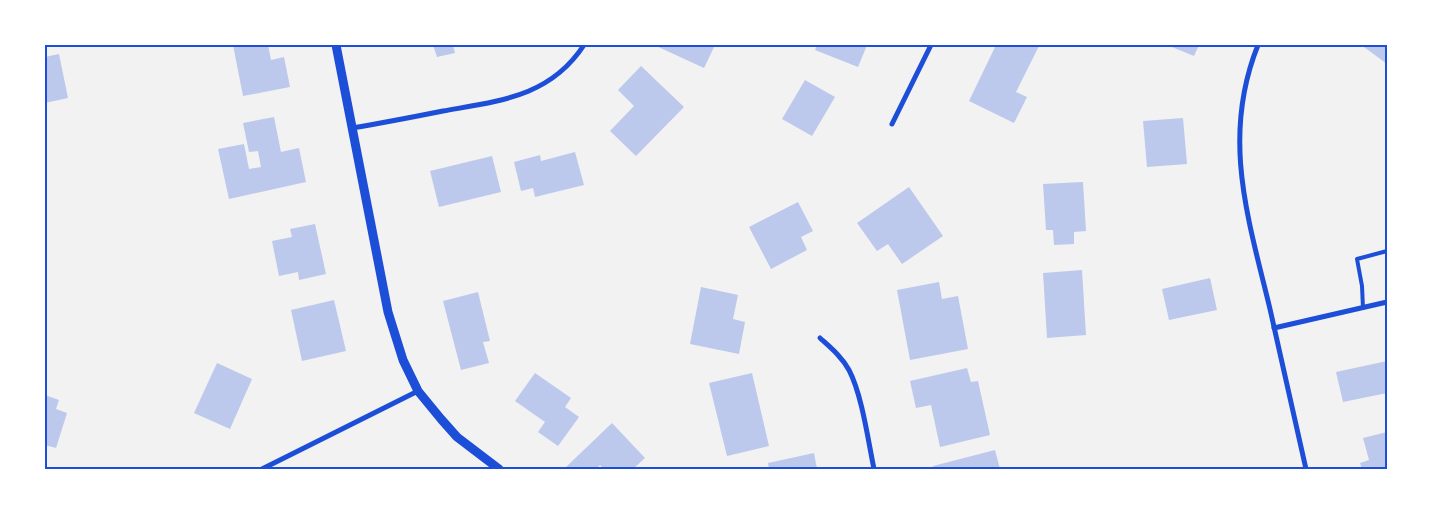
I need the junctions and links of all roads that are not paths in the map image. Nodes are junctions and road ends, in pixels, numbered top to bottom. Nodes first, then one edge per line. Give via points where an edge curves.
1 (336, 45) edge
2 (584, 45) edge
3 (931, 45) edge
4 (1258, 45) edge
5 (892, 124) dead end
6 (352, 128) junction
7 (1387, 251) edge
8 (1387, 302) edge
9 (1362, 308) junction
10 (1274, 328) junction
11 (820, 338) dead end
12 (418, 390) junction
13 (262, 469) edge
14 (500, 469) edge
15 (874, 469) edge
16 (1306, 469) edge

1 - 6 street
2 - 6 street via 555,76 526,93
3 - 5 street
4 - 10 street via 1243,99 1240,170
6 - 12 street via 394,332
7 - 9 lane via 1358,259
8 - 9 street
9 - 10 street
10 - 16 street
11 - 15 street via 837,353 849,371 857,392
12 - 13 street
12 - 14 street via 457,437

